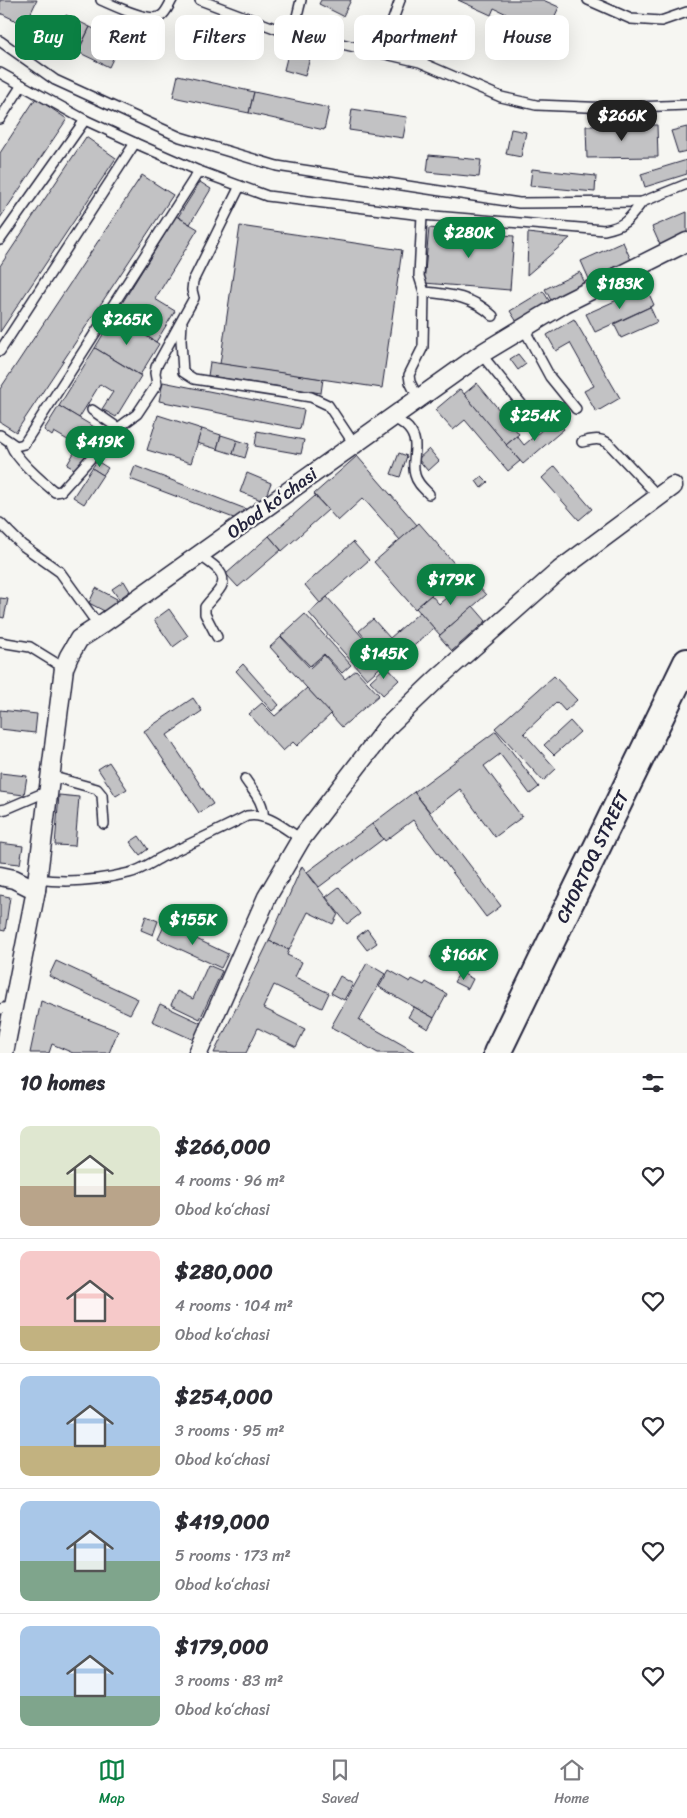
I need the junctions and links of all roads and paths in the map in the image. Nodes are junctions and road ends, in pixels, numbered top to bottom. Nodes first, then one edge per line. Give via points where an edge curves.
1 (101, 0) edge
2 (172, 0) edge
3 (200, 0) edge
4 (300, 0) edge
5 (588, 0) edge
6 (399, 1) edge
7 (687, 12) edge
8 (297, 15) edge
9 (394, 15) edge
10 (274, 28) edge
11 (0, 41) edge
12 (412, 60) edge
13 (0, 73) edge
14 (22, 85) junction
15 (687, 105) edge
16 (0, 119) edge
17 (85, 120) junction
18 (135, 143) junction
19 (200, 171) junction
20 (687, 184) edge
21 (240, 186) junction
22 (642, 202) junction
23 (422, 215) junction
24 (0, 240) edge
25 (687, 242) edge
26 (424, 292) junction
27 (492, 316) dead end
28 (182, 320) junction
29 (523, 327) junction
30 (0, 351) edge
31 (481, 354) junction
32 (418, 398) junction
33 (92, 410) dead end
34 (576, 410) dead end
35 (532, 417) dead end
36 (391, 418) junction
37 (118, 428) junction
38 (0, 435) edge
39 (10, 442) junction
40 (582, 442) dead end
41 (354, 444) junction
42 (665, 491) joint
43 (429, 494) dead end
44 (0, 523) edge
45 (199, 555) junction
46 (99, 626) junction
47 (217, 637) dead end
48 (0, 642) edge
49 (687, 662) edge
50 (64, 668) junction
51 (245, 779) dead end
52 (49, 783) junction
53 (0, 810) edge
54 (263, 817) junction
55 (104, 824) dead end
56 (301, 838) junction
57 (0, 876) edge
58 (36, 884) junction
59 (6, 1008) edge
60 (4, 1053) edge
61 (198, 1053) edge
62 (497, 1053) edge

1 - 2 lane via 152,18 166,12
3 - 10 lane
4 - 8 lane
5 - 7 lane via 631,19 660,21
6 - 9 lane
11 - 22 lane via 55,80 180,137 277,166 519,203
12 - 15 lane via 501,97 536,105 611,108
13 - 14 lane
14 - 16 lane
14 - 17 lane
17 - 18 lane
17 - 24 lane
18 - 19 lane
18 - 30 lane
19 - 21 lane
19 - 39 lane via 24,444 16,446
20 - 22 lane
21 - 23 lane via 267,196
21 - 28 lane via 193,281 194,298
22 - 23 lane via 628,221 604,230
23 - 26 lane via 420,276
25 - 29 street, Obod koʻchasi via 565,302
26 - 27 lane via 469,300
26 - 32 lane via 423,347 408,375
28 - 37 lane via 156,367 157,384 137,414
28 - 41 lane via 183,372 194,379 311,397 328,405
29 - 31 street, Obod koʻchasi
29 - 34 lane via 550,377
31 - 32 street, Obod koʻchasi
31 - 35 lane
32 - 36 street, Obod koʻchasi
33 - 37 lane
36 - 41 street, Obod koʻchasi
36 - 43 lane via 404,424 416,441 414,473
37 - 39 lane via 61,491 56,492 15,454
38 - 39 lane
40 - 42 lane via 603,440
41 - 45 street, Obod koʻchasi
42 - 56 street via 560,570 430,685 388,726
44 - 46 lane via 22,545 60,572
45 - 46 street, Obod koʻchasi
45 - 47 lane via 222,576 222,585 205,607 205,614
46 - 50 street, Obod koʻchasi via 80,639
48 - 50 lane via 30,647
49 - 62 main road, CHORTOQ STREET
50 - 52 street, Obod koʻchasi
51 - 54 lane via 260,803
52 - 53 lane
52 - 55 lane via 97,789 103,801
52 - 58 street, Obod koʻchasi
54 - 56 lane
54 - 58 lane via 247,816 130,873 86,880 48,880
56 - 61 street via 267,897
57 - 58 street
58 - 59 street, Obod koʻchasi
59 - 60 street, Obod koʻchasi

